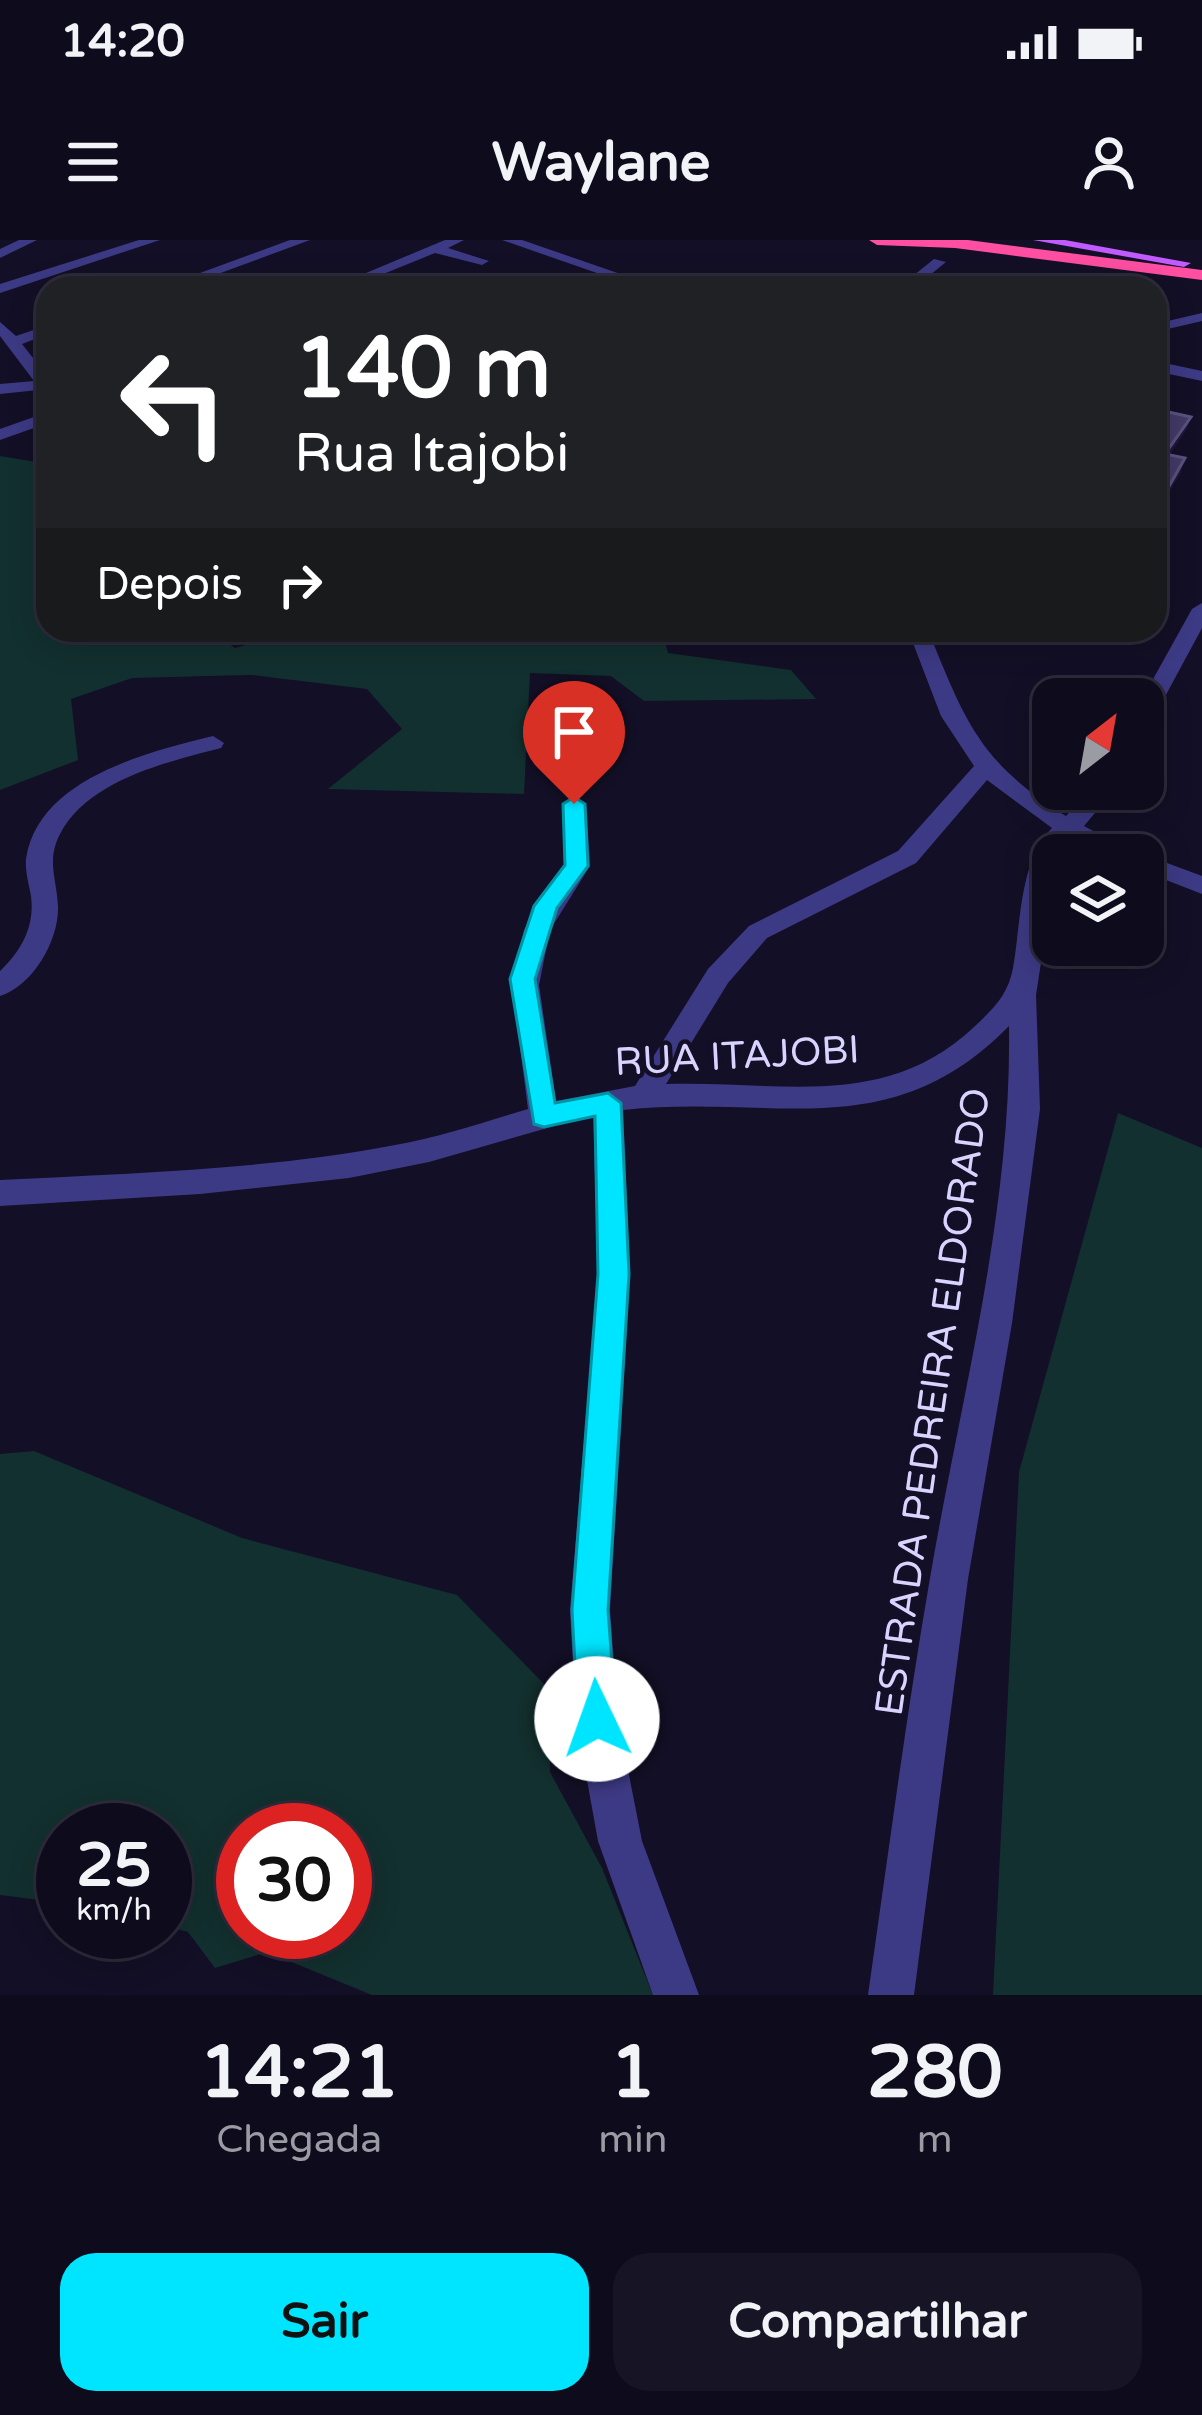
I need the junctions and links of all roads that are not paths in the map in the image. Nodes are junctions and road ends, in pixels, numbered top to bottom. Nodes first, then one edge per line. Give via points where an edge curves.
1 (30, 240) edge
2 (153, 240) edge
3 (303, 240) edge
4 (458, 240) edge
5 (509, 240) edge
6 (877, 240) edge
7 (931, 240) edge
8 (1011, 240) edge
9 (1040, 240) edge
10 (959, 244) junction
11 (436, 246) edge
12 (0, 254) edge
13 (482, 261) dead end
14 (939, 262) dead end
15 (1193, 264) edge
16 (1202, 275) edge
17 (43, 276) edge
18 (200, 276) edge
19 (366, 276) edge
20 (618, 276) edge
21 (921, 276) edge
22 (36, 278) edge
23 (0, 290) edge
24 (1202, 317) edge
25 (1184, 322) junction
26 (0, 326) edge
27 (1167, 326) edge
28 (36, 333) edge
29 (13, 342) junction
30 (1167, 345) edge
31 (1167, 366) edge
32 (36, 370) edge
33 (1202, 376) edge
34 (36, 385) edge
35 (0, 389) edge
36 (36, 421) edge
37 (0, 435) edge
38 (1202, 609) edge
39 (923, 642) edge
40 (1164, 679) edge
41 (212, 743) dead end
42 (987, 765) junction
43 (574, 804) dead end
44 (1092, 810) edge
45 (1067, 831) junction
46 (1074, 834) edge
47 (1164, 871) edge
48 (1202, 886) edge
49 (0, 986) edge
50 (1022, 995) junction
51 (626, 1099) junction
52 (544, 1116) junction
53 (0, 1193) edge
54 (676, 1995) edge
55 (890, 1995) edge

1 - 12 street
2 - 17 street
3 - 18 street
4 - 11 street
5 - 20 street
6 - 10 highway
7 - 10 highway
8 - 15 highway
9 - 15 main road
10 - 16 highway
11 - 13 street
11 - 19 street
14 - 21 street
22 - 23 street
24 - 25 street
25 - 27 street
25 - 30 street
26 - 29 street
28 - 29 street
29 - 32 street
31 - 33 street
34 - 35 street
36 - 37 street
38 - 40 street
39 - 42 street via 966,740
41 - 49 street via 152,758 57,820 40,852 41,932
42 - 45 street
42 - 51 street via 907,857 758,932
43 - 52 street via 577,866 545,906 522,979
44 - 45 street, ESTRADA PEDREIRA ELDORADO
45 - 46 street
45 - 50 street, ESTRADA PEDREIRA ELDORADO via 1046,850
47 - 48 street
50 - 51 street, RUA ITAJOBI via 964,1051 912,1083 863,1095
50 - 55 street, ESTRADA PEDREIRA ELDORADO via 1025,1109
51 - 52 street, RUA ITAJOBI
51 - 54 street via 590,1610 597,1719 620,1841
52 - 53 street, RUA ITAJOBI via 314,1173

